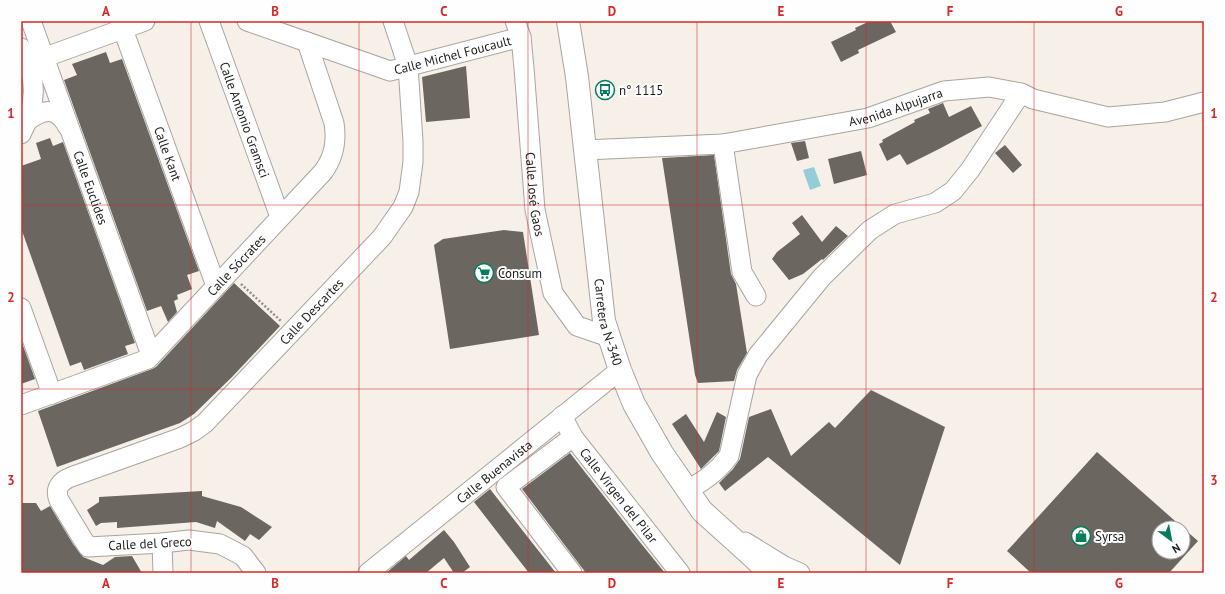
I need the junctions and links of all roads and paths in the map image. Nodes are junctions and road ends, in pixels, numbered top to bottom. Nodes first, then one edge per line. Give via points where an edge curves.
1 (30, 21) edge
2 (145, 21) edge
3 (209, 21) edge
4 (247, 21) edge
5 (393, 21) edge
6 (568, 21) edge
7 (121, 25) edge
8 (518, 29) edge
9 (307, 42) junction
10 (29, 58) edge
11 (408, 66) junction
12 (1021, 93) junction
13 (1204, 102) edge
14 (23, 124) edge
15 (69, 128) junction
16 (723, 144) junction
17 (584, 150) junction
18 (280, 218) junction
19 (229, 272) junction
20 (216, 286) junction
21 (756, 296) dead end
22 (21, 308) edge
23 (286, 326) dead end
24 (609, 337) junction
25 (151, 355) junction
26 (620, 370) junction
27 (52, 394) junction
28 (21, 405) edge
29 (562, 416) junction
30 (573, 437) junction
31 (688, 490) junction
32 (59, 500) joint
33 (722, 528) junction
34 (162, 543) junction
35 (380, 570) edge
36 (163, 573) edge
37 (256, 573) edge
38 (572, 573) edge
39 (680, 573) edge
40 (769, 573) edge
41 (800, 573) edge

1 - 10 street, Calle Euclides
2 - 7 street
3 - 18 street, Calle Antonio Gramsci
4 - 9 street, Calle Michel Foucault
5 - 11 street, Calle Descartes
6 - 17 highway, Carretera N-340
7 - 10 street
7 - 20 street, Calle Kant
8 - 11 street, Calle Michel Foucault
8 - 24 street, Calle José Gaos via 535,210 553,293 577,326
9 - 11 street, Calle Michel Foucault via 390,71
9 - 18 street, Calle Sócrates via 334,124 334,150 323,172
10 - 14 street via 24,72 27,86
10 - 15 street, Calle Euclides
11 - 32 street, Calle Descartes via 413,141 412,176 403,207 382,236 205,423 180,438 63,480 57,488
12 - 13 street, Avenida Alpujarra via 1033,99 1108,116 1165,112
12 - 16 street, Avenida Alpujarra via 989,87 944,92 868,118
12 - 31 street via 953,191 934,203 895,214 870,230 822,277 758,355 747,375 729,456 709,477
14 - 15 street via 37,114 49,111 60,115
15 - 25 street, Calle Euclides
16 - 17 street, Avenida Alpujarra
16 - 21 street via 742,272
17 - 24 highway, Carretera N-340 via 604,321
18 - 19 street, Calle Sócrates
19 - 20 street, Calle Sócrates
19 - 23 path
20 - 25 street, Calle Sócrates
22 - 27 street
24 - 26 highway, Carretera N-340
25 - 27 street, Calle Sócrates via 148,359
26 - 29 street, Calle Buenavista
26 - 31 highway, Carretera N-340 via 634,404 662,453
27 - 28 street, Calle Sócrates
29 - 30 street, Calle Virgen del Pilar
29 - 35 street, Calle Buenavista
30 - 38 street via 506,488
30 - 39 street, Calle Virgen del Pilar
31 - 33 highway, Carretera N-340 via 702,511
32 - 34 street, Calle del Greco via 88,547
33 - 40 highway, Carretera N-340
33 - 41 street
34 - 36 street
34 - 37 street, Calle del Greco via 189,540 220,544 244,556

